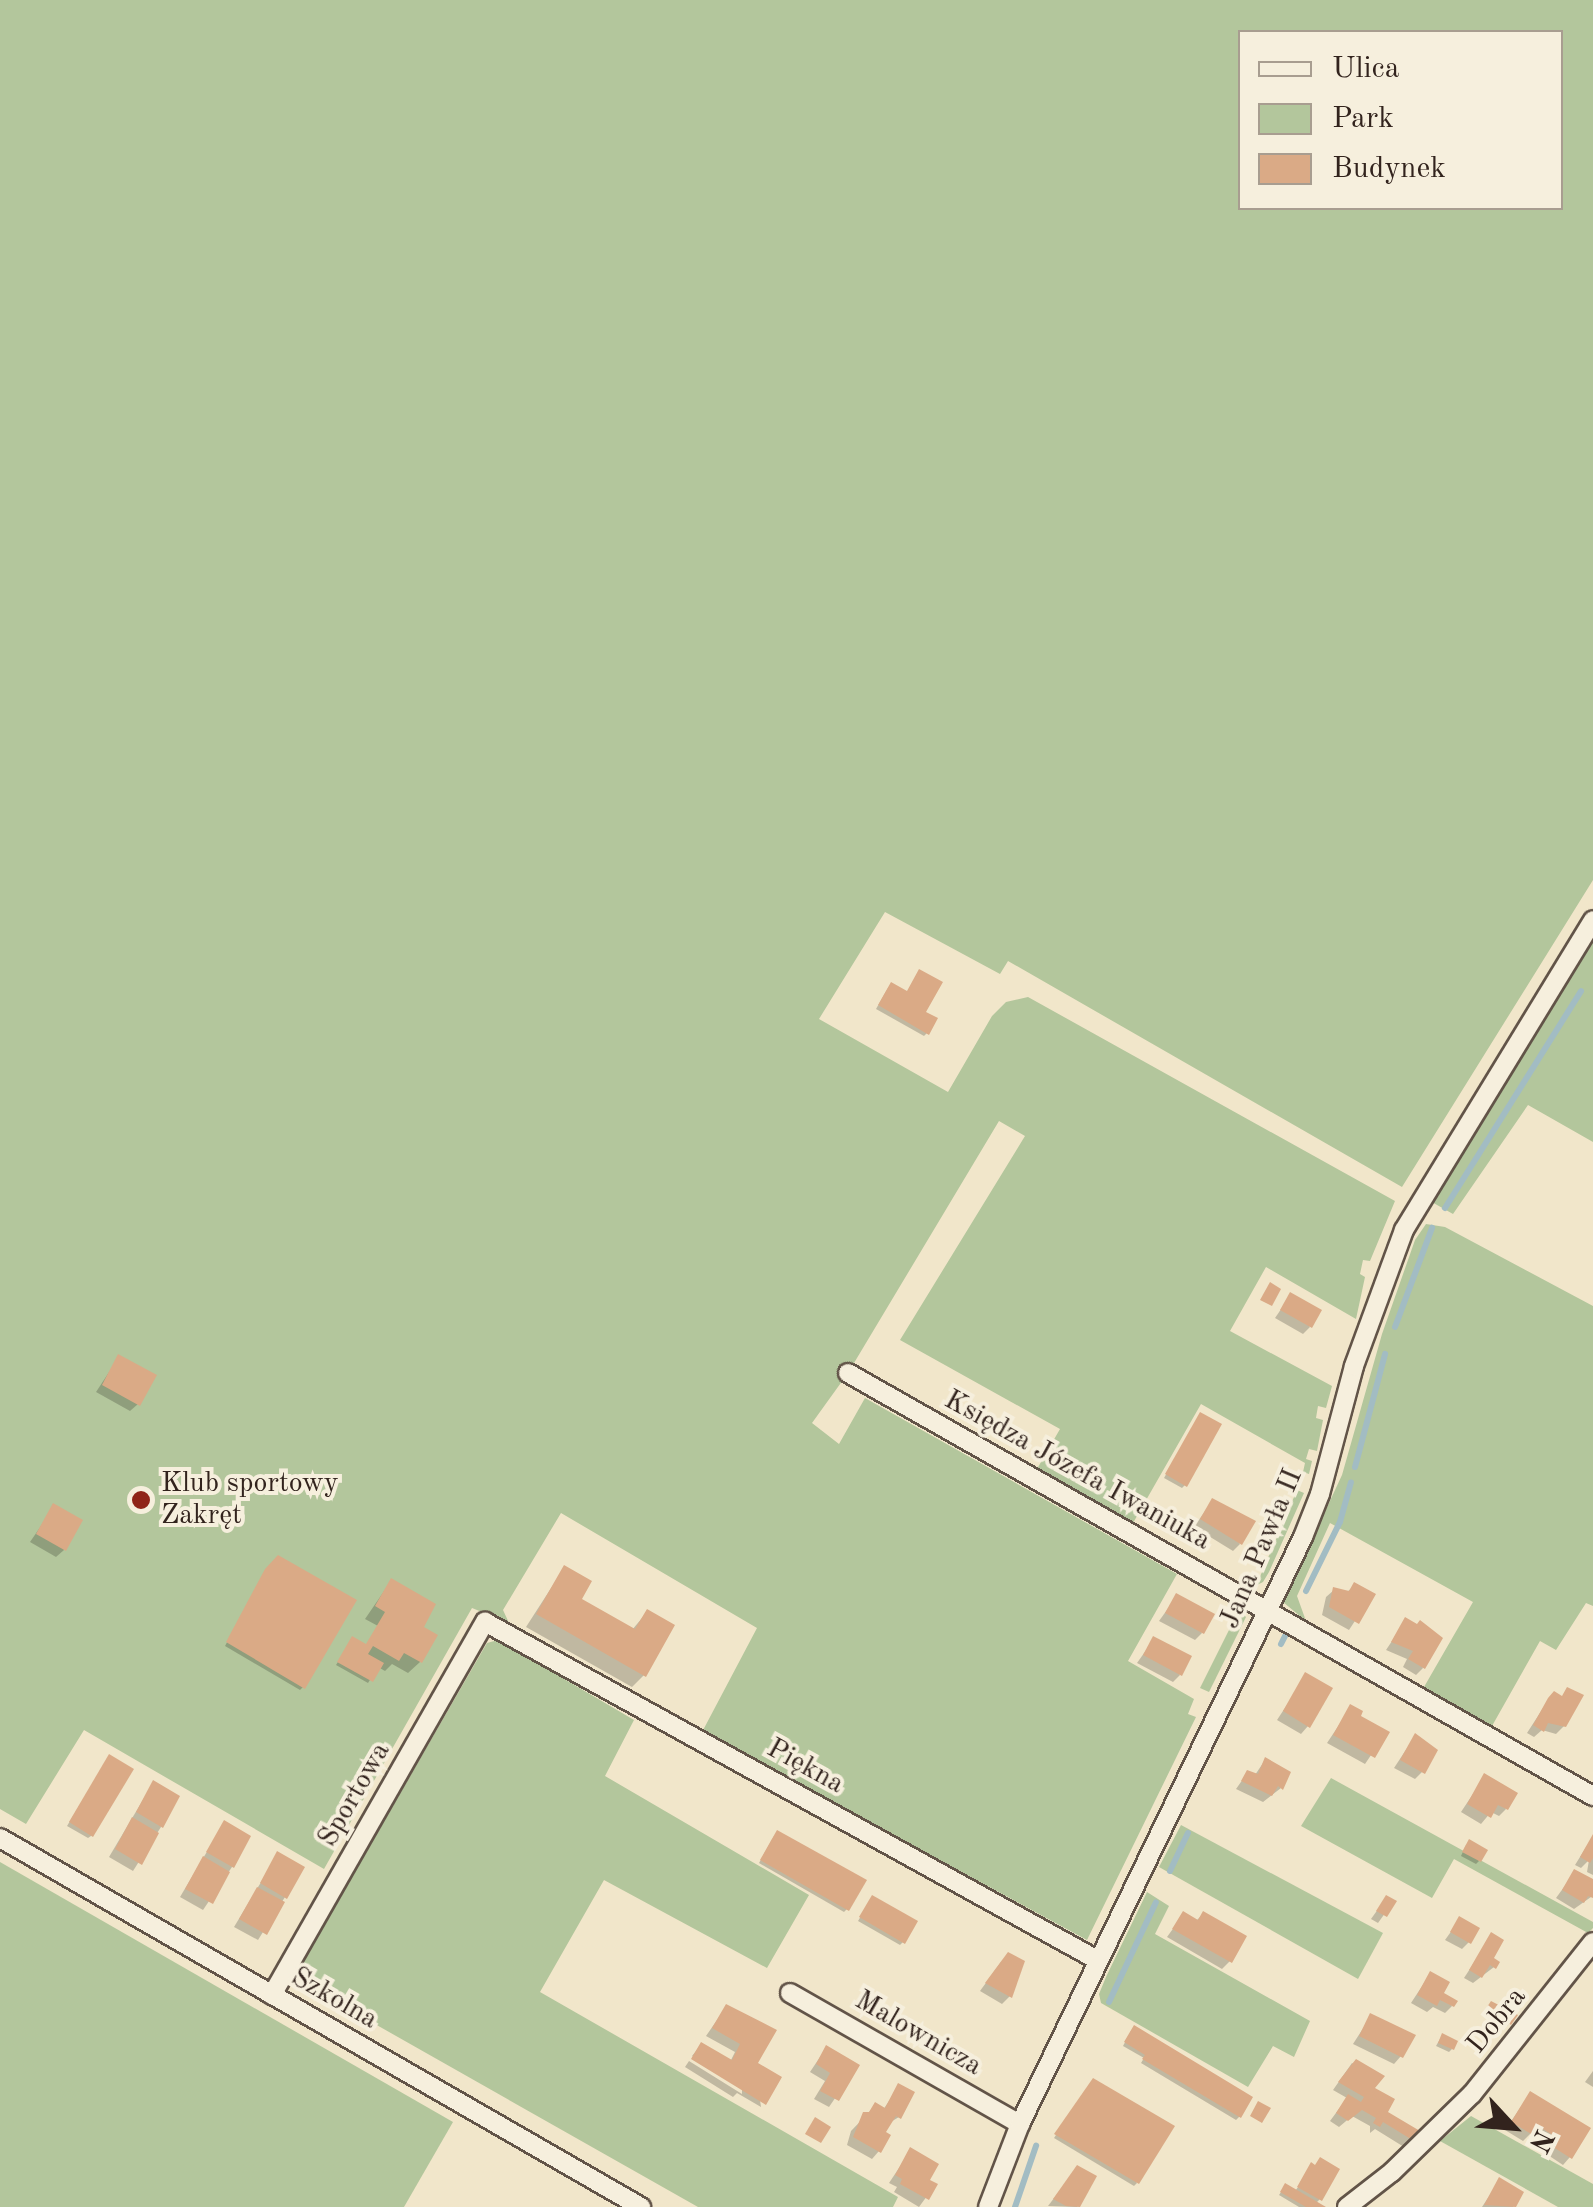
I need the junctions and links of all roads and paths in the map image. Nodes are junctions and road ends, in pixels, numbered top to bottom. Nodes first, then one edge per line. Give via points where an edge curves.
1 (1593, 920) edge
2 (848, 1373) dead end
3 (1268, 1610) junction
4 (485, 1622) joint
5 (1593, 1796) edge
6 (0, 1838) edge
7 (1593, 1942) edge
8 (1099, 1961) junction
9 (790, 1992) dead end
10 (272, 1995) junction
11 (1020, 2124) junction
12 (641, 2207) edge
13 (988, 2207) edge
14 (1346, 2207) edge

1 - 3 street, Jana Pawła II via 1404,1230 1349,1382 1320,1494
2 - 3 street, Księdza Józefa Iwaniuka
3 - 5 street, Księdza Józefa Iwaniuka
3 - 8 street, Jana Pawła II
4 - 8 street, Piękna
4 - 10 street, Sportowa
6 - 10 street, Szkolna
7 - 14 street, Dobra via 1472,2094
8 - 11 street, Jana Pawła II
9 - 11 street, Malownicza
10 - 12 street, Szkolna
11 - 13 street, Jana Pawła II

